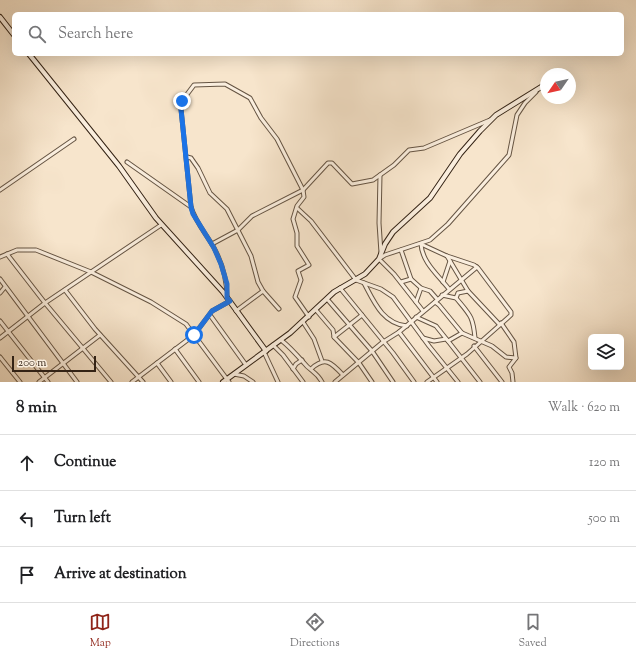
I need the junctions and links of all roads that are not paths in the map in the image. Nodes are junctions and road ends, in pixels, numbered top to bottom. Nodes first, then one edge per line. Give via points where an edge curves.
1 (0, 17) edge
2 (12, 32) edge
3 (31, 56) edge
4 (538, 89) joint
5 (492, 119) junction
6 (74, 139) dead end
7 (187, 157) junction
8 (127, 162) dead end
9 (380, 175) junction
10 (0, 190) edge
11 (303, 190) junction
12 (191, 207) junction
13 (297, 208) junction
14 (162, 225) junction
15 (238, 230) junction
16 (212, 244) junction
17 (421, 244) junction
18 (401, 250) junction
19 (7, 254) junction
20 (447, 256) junction
21 (0, 257) edge
22 (380, 257) junction
23 (450, 261) junction
24 (477, 267) junction
25 (91, 272) junction
26 (0, 279) edge
27 (410, 279) junction
28 (356, 280) junction
29 (462, 280) junction
30 (401, 282) junction
31 (444, 282) junction
32 (364, 283) junction
33 (6, 287) junction
34 (340, 288) junction
35 (421, 288) junction
36 (450, 289) junction
37 (65, 290) junction
38 (263, 291) junction
39 (468, 291) junction
40 (0, 293) edge
41 (442, 295) junction
42 (456, 298) junction
43 (327, 299) junction
44 (229, 300) junction
45 (436, 301) junction
46 (416, 302) junction
47 (45, 304) junction
48 (279, 309) dead end
49 (316, 310) junction
50 (236, 311) junction
51 (423, 311) junction
52 (210, 315) junction
53 (362, 315) junction
54 (28, 316) junction
55 (309, 317) junction
56 (416, 317) junction
57 (0, 321) edge
58 (303, 322) junction
59 (411, 322) junction
60 (500, 324) junction
61 (350, 325) junction
62 (406, 326) junction
63 (8, 332) junction
64 (399, 332) junction
65 (462, 333) junction
66 (100, 335) junction
67 (194, 335) junction
68 (334, 337) junction
69 (0, 338) edge
70 (423, 338) junction
71 (475, 338) junction
72 (281, 340) junction
73 (447, 340) junction
74 (480, 340) junction
75 (383, 342) junction
76 (274, 345) junction
77 (474, 346) junction
78 (82, 349) junction
79 (175, 349) junction
80 (265, 351) junction
81 (372, 351) junction
82 (0, 357) edge
83 (461, 358) junction
84 (516, 358) junction
85 (302, 360) junction
86 (322, 361) junction
87 (157, 363) junction
88 (358, 363) junction
89 (63, 364) junction
90 (246, 365) junction
91 (446, 368) junction
92 (293, 369) junction
93 (311, 370) junction
94 (234, 374) junction
95 (343, 374) junction
96 (139, 376) junction
97 (44, 377) junction
98 (433, 377) junction
99 (226, 381) edge
100 (20, 382) edge
101 (38, 382) edge
102 (48, 382) edge
103 (77, 382) edge
104 (111, 382) edge
105 (132, 382) edge
106 (143, 382) edge
107 (171, 382) edge
108 (199, 382) edge
109 (253, 382) edge
110 (278, 382) edge
111 (303, 382) edge
112 (322, 382) edge
113 (334, 382) edge
114 (372, 382) edge
115 (393, 382) edge
116 (414, 382) edge
117 (427, 382) edge
118 (437, 382) edge
119 (458, 382) edge
120 (480, 382) edge
121 (502, 382) edge
122 (513, 382) edge

1 - 2 main road
3 - 14 main road via 119,166
4 - 5 main road
4 - 17 street via 517,115 509,155 440,232
5 - 9 street via 424,148 409,150 394,166
5 - 22 main road via 460,154 430,198 393,232
6 - 10 street
7 - 11 street via 182,101 194,85 225,84 250,98 277,139
7 - 12 street
7 - 15 street via 191,158 198,168 210,193 227,209
8 - 12 street
9 - 11 street via 365,183 352,184 332,163 328,163
9 - 22 street
11 - 13 street via 304,197
11 - 15 street via 252,216
12 - 16 street
13 - 28 street via 311,221
13 - 55 street via 293,219 297,246 309,265 298,271 301,280 295,296
14 - 25 street
14 - 44 main road
15 - 16 street
15 - 38 street via 251,256
16 - 44 street via 224,272
17 - 18 street
17 - 20 street
17 - 31 street via 421,251 430,266
18 - 22 street
18 - 27 street
19 - 21 street
19 - 25 street via 17,250 36,250
19 - 47 street
20 - 23 street
20 - 24 street
22 - 28 main road
22 - 30 street
23 - 29 street
23 - 31 street
24 - 29 street
24 - 60 street via 511,312
25 - 37 street
25 - 67 street via 173,316 186,324
26 - 33 street
27 - 30 street
27 - 35 street
28 - 32 street
28 - 34 main road
29 - 36 street
29 - 39 street
30 - 46 street
31 - 36 street
32 - 59 street via 393,297
32 - 62 street via 387,318 397,325
33 - 40 street
33 - 54 street
34 - 43 main road
34 - 53 street
35 - 45 street via 430,292
35 - 46 street
36 - 41 street
37 - 47 street
37 - 66 street
38 - 48 street
38 - 50 street
39 - 42 street via 458,293
39 - 60 street
41 - 42 street
41 - 45 street
42 - 71 street via 472,318
43 - 49 main road
43 - 61 street
44 - 50 main road
44 - 52 street
45 - 51 street
45 - 65 street
46 - 51 street
47 - 54 street
47 - 78 street
49 - 55 main road
49 - 68 street via 333,330
50 - 80 main road
51 - 56 street
52 - 67 street
52 - 90 street
53 - 61 street
53 - 75 street
54 - 63 street
54 - 89 street
55 - 58 main road
56 - 59 street
56 - 73 street via 436,326
57 - 63 street
58 - 72 main road
58 - 86 street via 314,339
59 - 62 street
59 - 70 street
60 - 74 street
60 - 84 street via 514,342
61 - 68 street
61 - 81 street
62 - 64 street
63 - 69 street
63 - 97 street
64 - 75 street
64 - 98 street
65 - 71 street
65 - 73 street
66 - 78 street
66 - 96 street
67 - 79 street
67 - 99 street
68 - 88 street
70 - 73 street via 434,341
70 - 91 street
71 - 74 street
72 - 76 main road
72 - 85 street
73 - 83 street
74 - 77 street
74 - 84 street via 506,357
75 - 81 street
75 - 116 street
76 - 80 main road
76 - 92 street
77 - 83 street
77 - 121 street
78 - 89 street
78 - 104 street
79 - 87 street
79 - 108 street
80 - 90 main road
80 - 110 street
81 - 88 street
81 - 115 street
82 - 100 street
83 - 91 street
83 - 120 street
84 - 122 street via 509,367
85 - 92 street
85 - 93 street
86 - 93 street
86 - 95 street via 330,363
87 - 96 street
87 - 107 street
88 - 95 street
88 - 114 street
89 - 97 street
89 - 103 street
90 - 94 main road
91 - 98 street
91 - 119 street
92 - 111 street
93 - 112 street via 318,374
94 - 99 main road
94 - 109 street via 244,376
95 - 113 street
96 - 105 street
96 - 106 street
97 - 101 street
97 - 102 street
98 - 117 street
98 - 118 street

